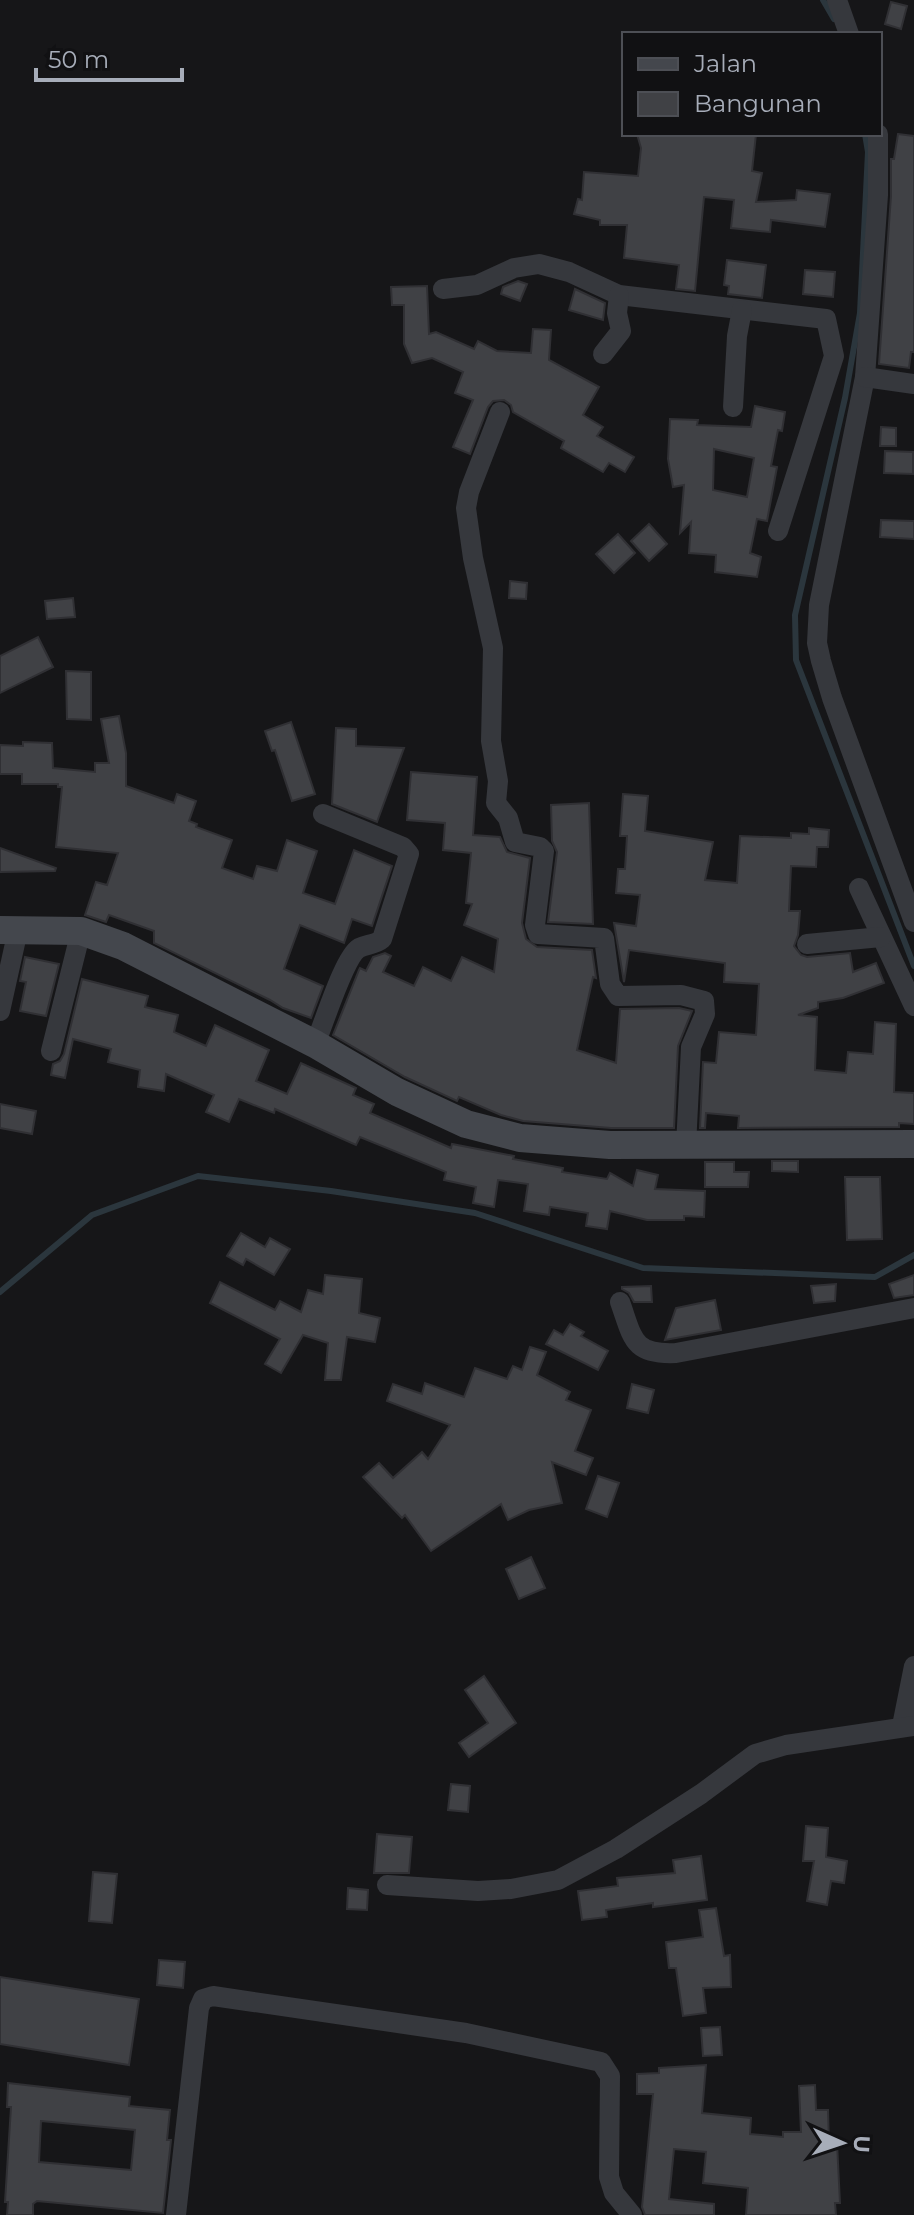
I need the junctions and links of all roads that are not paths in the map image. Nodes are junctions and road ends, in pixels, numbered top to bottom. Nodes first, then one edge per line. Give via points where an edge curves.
1 (837, 0) edge
2 (848, 32) edge
3 (878, 136) edge
4 (443, 289) dead end
5 (619, 295) junction
6 (742, 310) junction
7 (603, 354) dead end
8 (852, 363) junction
9 (914, 384) edge
10 (733, 407) dead end
11 (500, 412) dead end
12 (778, 531) dead end
13 (323, 814) dead end
14 (859, 888) dead end
15 (914, 922) edge
16 (9, 930) edge
17 (81, 931) junction
18 (881, 937) junction
19 (807, 944) dead end
20 (914, 1006) edge
21 (0, 1011) edge
22 (315, 1044) junction
23 (51, 1051) dead end
24 (914, 1144) edge
25 (686, 1146) junction
26 (620, 1302) dead end
27 (914, 1308) edge
28 (914, 1666) edge
29 (908, 1726) edge
30 (387, 1885) dead end
31 (176, 2215) edge
32 (632, 2215) edge

1 - 2 street
3 - 8 street via 878,195
4 - 5 street via 477,285 514,268 539,264
5 - 6 street
5 - 7 street via 621,331
6 - 8 street via 824,318
6 - 10 street
8 - 9 street
8 - 12 street
8 - 15 street via 817,643
11 - 25 street via 466,508 493,648 496,803 508,818 515,842 544,851 538,934 604,938 610,984 618,996 681,995 704,1001 705,1014 691,1047
13 - 22 street via 409,854 382,939 360,947 349,958
14 - 18 street
16 - 17 main road
16 - 21 street
17 - 22 main road via 161,964
17 - 23 street
18 - 19 street
18 - 20 street
22 - 25 main road via 397,1092 492,1133 563,1143
24 - 25 main road
26 - 27 street via 635,1340 656,1354
28 - 29 street
29 - 30 street via 755,1754 616,1849 558,1880 478,1891
31 - 32 street via 199,2008 201,2001 213,1996 466,2033 601,2062 610,2076 609,2177 614,2193

